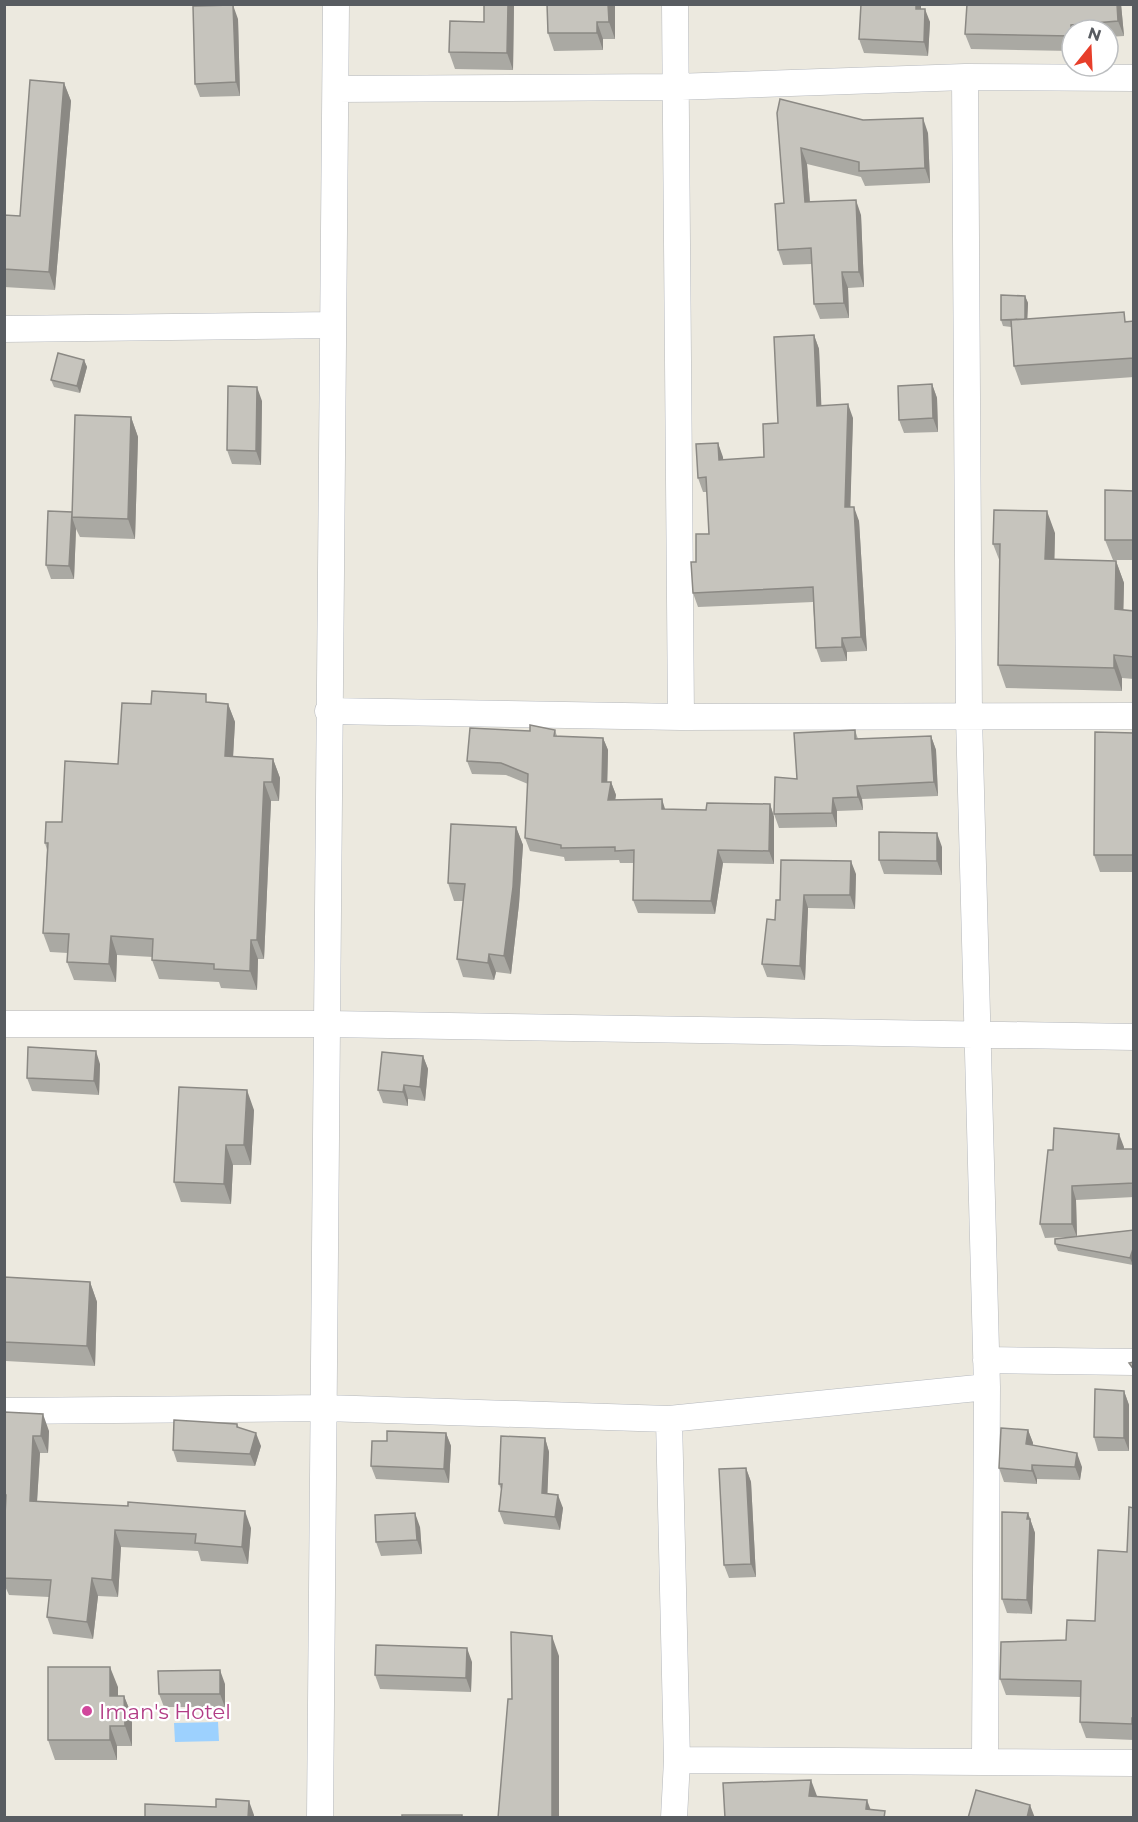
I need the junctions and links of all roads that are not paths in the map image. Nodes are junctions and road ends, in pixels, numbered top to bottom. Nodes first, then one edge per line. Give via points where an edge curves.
1 (336, 4) edge
2 (675, 4) edge
3 (965, 77) junction
4 (1134, 78) edge
5 (675, 87) junction
6 (336, 89) junction
7 (333, 325) junction
8 (4, 329) edge
9 (328, 711) junction
10 (681, 717) junction
11 (969, 717) junction
12 (1134, 717) edge
13 (4, 1024) edge
14 (328, 1024) junction
15 (977, 1035) junction
16 (1134, 1037) edge
17 (986, 1360) junction
18 (1134, 1362) edge
19 (987, 1387) junction
20 (325, 1408) junction
21 (4, 1411) edge
22 (669, 1419) junction
23 (677, 1760) junction
24 (985, 1761) junction
25 (1134, 1763) edge
26 (320, 1818) edge
27 (674, 1818) edge

1 - 6 street
2 - 5 street
3 - 4 street
3 - 5 street
3 - 11 street
5 - 6 street
5 - 10 street
6 - 7 street
7 - 8 street
7 - 9 street
9 - 10 street
9 - 14 street
10 - 11 street
11 - 12 street
11 - 15 street
13 - 14 street
14 - 15 street
14 - 20 street
15 - 16 street
15 - 17 street
17 - 18 street
17 - 19 street
19 - 22 street
19 - 24 street
20 - 21 street
20 - 22 street
20 - 26 street
22 - 23 street
23 - 24 street
23 - 27 street
24 - 25 street

